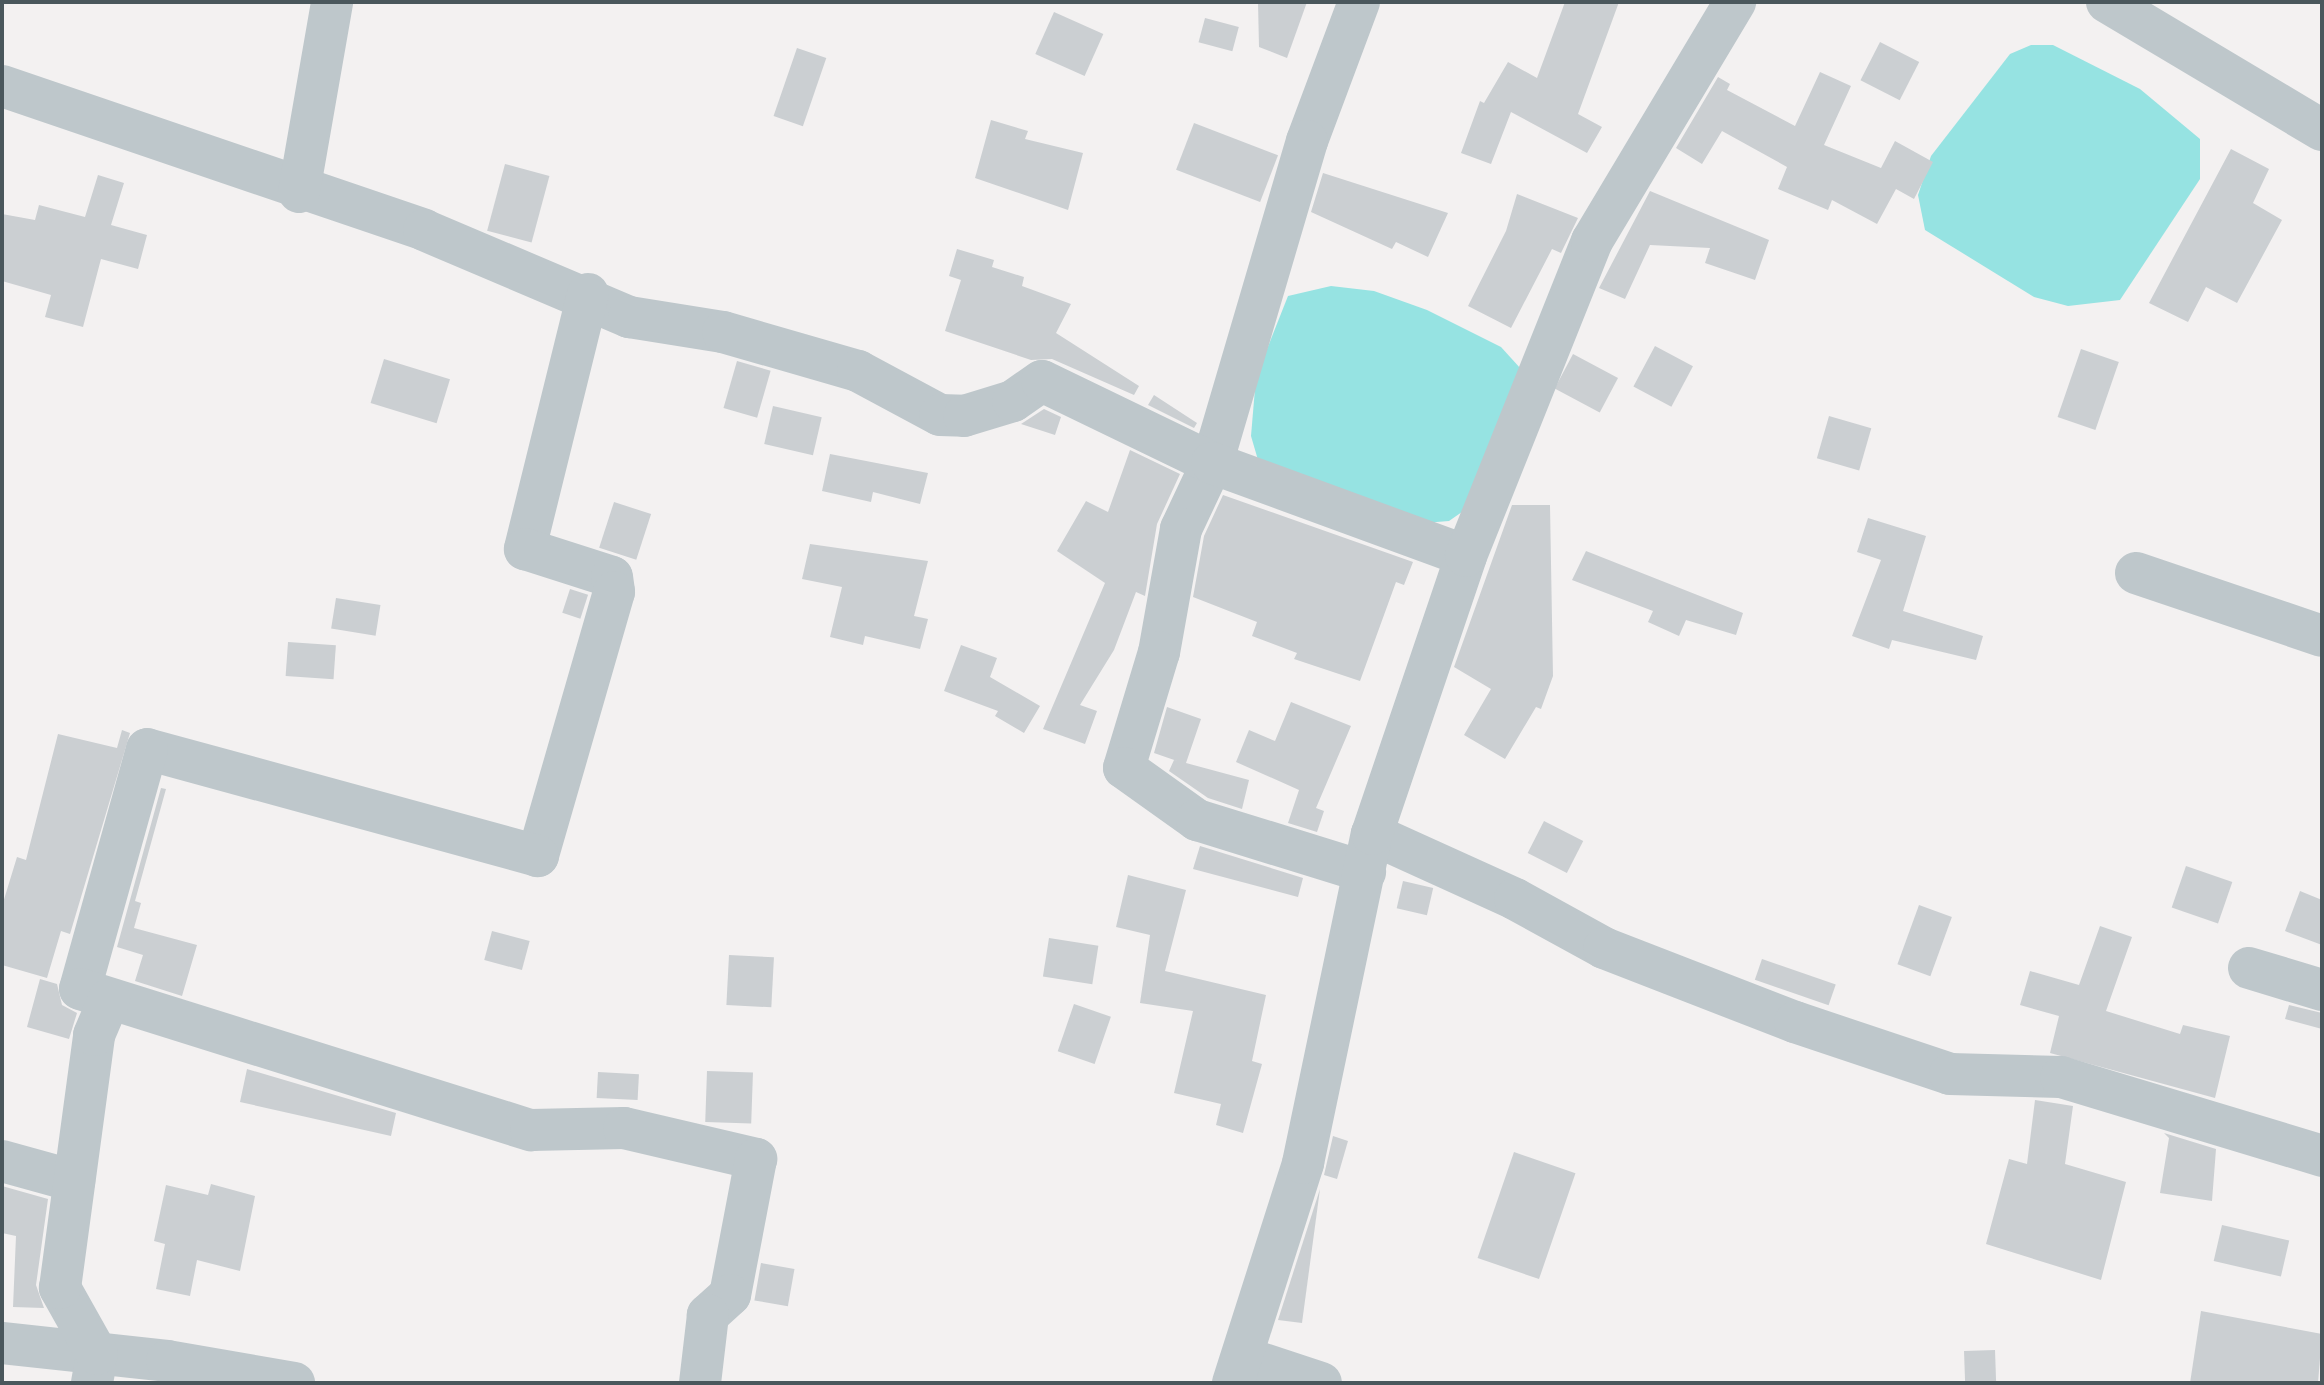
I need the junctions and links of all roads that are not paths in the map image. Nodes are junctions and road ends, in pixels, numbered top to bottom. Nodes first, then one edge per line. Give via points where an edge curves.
1 (332, 2) edge
2 (1359, 2) edge
3 (1735, 2) edge
4 (2107, 2) edge
5 (2, 86) edge
6 (2322, 130) edge
7 (299, 192) junction
8 (588, 294) junction
9 (1212, 463) junction
10 (1466, 556) junction
11 (2136, 573) dead end
12 (2322, 636) edge
13 (1368, 853) junction
14 (2249, 968) dead end
15 (2322, 990) edge
16 (109, 999) junction
17 (2322, 1156) edge
18 (2, 1161) edge
19 (74, 1181) junction
20 (2, 1343) edge
21 (94, 1368) edge
22 (1239, 1371) edge
23 (294, 1383) edge
24 (700, 1383) edge
25 (1321, 1383) edge

1 - 7 street
2 - 9 street via 1307,141
3 - 10 street via 1592,241
4 - 6 street
5 - 7 street
7 - 8 street via 424,230
8 - 9 street via 629,317 723,332 858,371 940,415 964,416 1013,401 1042,381
8 - 16 street via 525,549 612,577 614,592 538,856 147,749 80,989
9 - 10 street
9 - 13 street via 1181,529 1159,652 1124,768 1197,820
10 - 13 street
11 - 12 street
13 - 17 street via 1515,899 1604,948 1809,1027 1950,1074 2061,1077
13 - 22 street via 1303,1163
14 - 15 street
16 - 19 street via 94,1035
16 - 24 street via 531,1130 624,1128 756,1159 730,1295 708,1315
18 - 19 street
19 - 21 street via 60,1288
20 - 21 street
21 - 23 street
22 - 25 street

